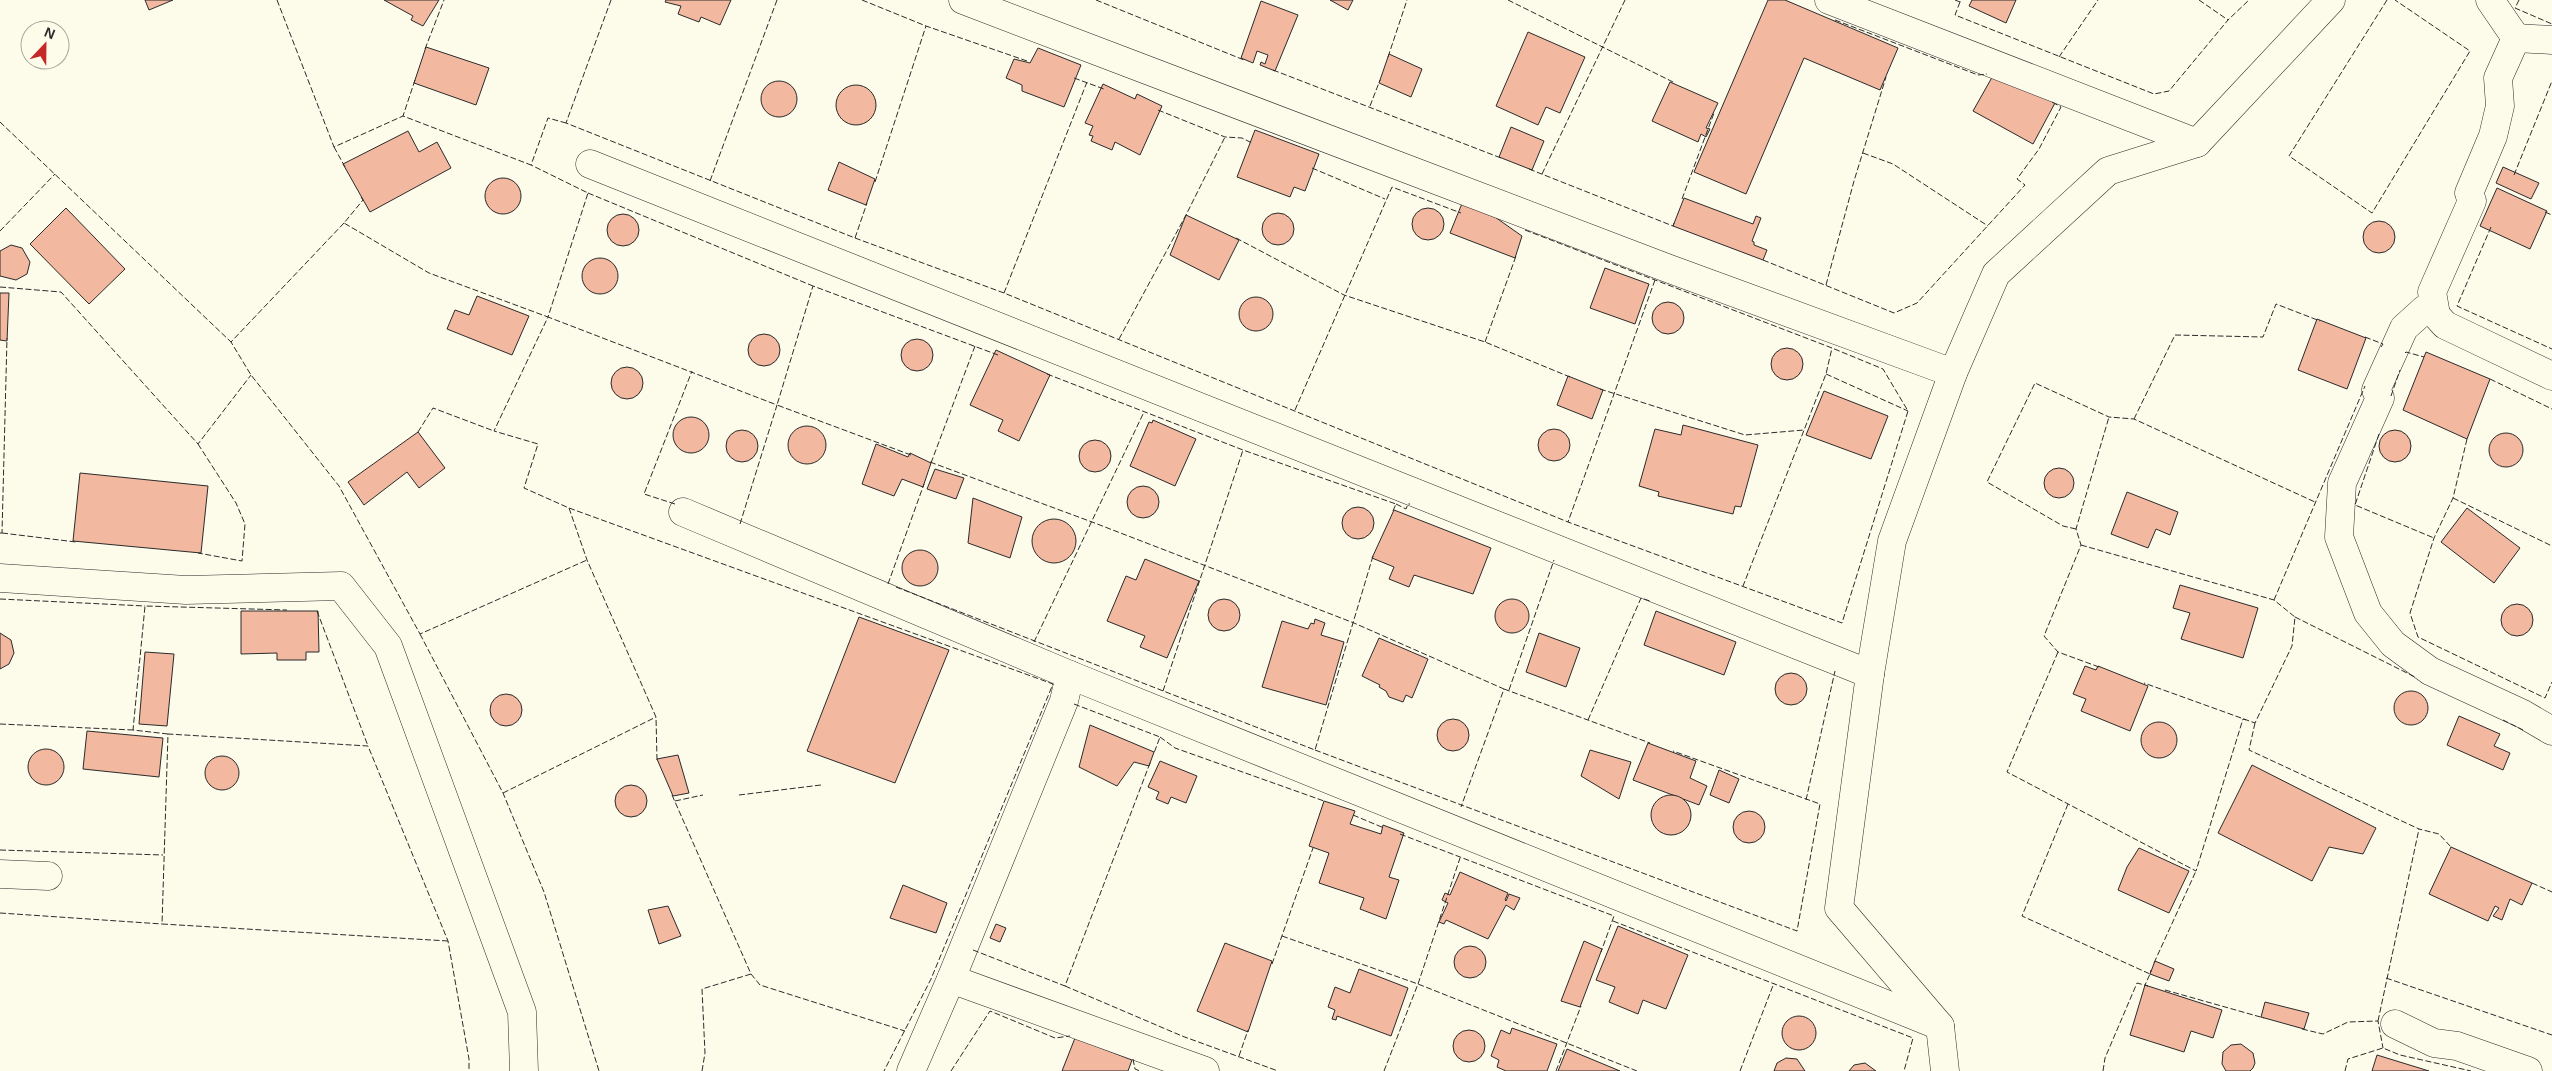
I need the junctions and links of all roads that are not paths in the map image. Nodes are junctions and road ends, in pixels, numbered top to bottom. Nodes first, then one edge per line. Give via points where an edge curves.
1 (963, 0) edge
2 (1829, 0) edge
3 (2331, 0) edge
4 (2490, 0) edge
5 (2516, 38) junction
6 (2552, 40) edge
7 (2197, 143) junction
8 (590, 164) dead end
9 (2436, 315) junction
10 (1953, 373) junction
11 (2552, 376) edge
12 (683, 512) dead end
13 (0, 578) edge
14 (1870, 674) junction
15 (1070, 675) junction
16 (2552, 731) edge
17 (0, 874) edge
18 (48, 876) dead end
19 (951, 979) junction
20 (2395, 1024) dead end
21 (1940, 1026) junction
22 (524, 1071) edge
23 (911, 1071) edge
24 (1205, 1071) edge
25 (1944, 1071) edge
26 (2528, 1071) edge

1 - 10 street via 1667,268
2 - 7 street
3 - 7 street
4 - 5 street
5 - 6 street
5 - 9 street via 2498,78 2500,106 2494,136 2469,193 2472,201 2432,292
7 - 10 street via 2108,171 1996,274
8 - 14 street
9 - 11 street via 2445,325
9 - 16 street via 2425,310 2404,328 2376,390 2380,398 2342,484 2339,537 2368,613 2393,644 2430,671
10 - 14 street via 1892,542
12 - 15 street
13 - 22 street via 186,590 342,586 388,646 522,1012
14 - 21 street via 1839,908
15 - 19 street via 1064,701
15 - 21 street
17 - 18 street
19 - 23 street
19 - 24 street
20 - 26 street via 2434,1043 2457,1046
21 - 25 street

